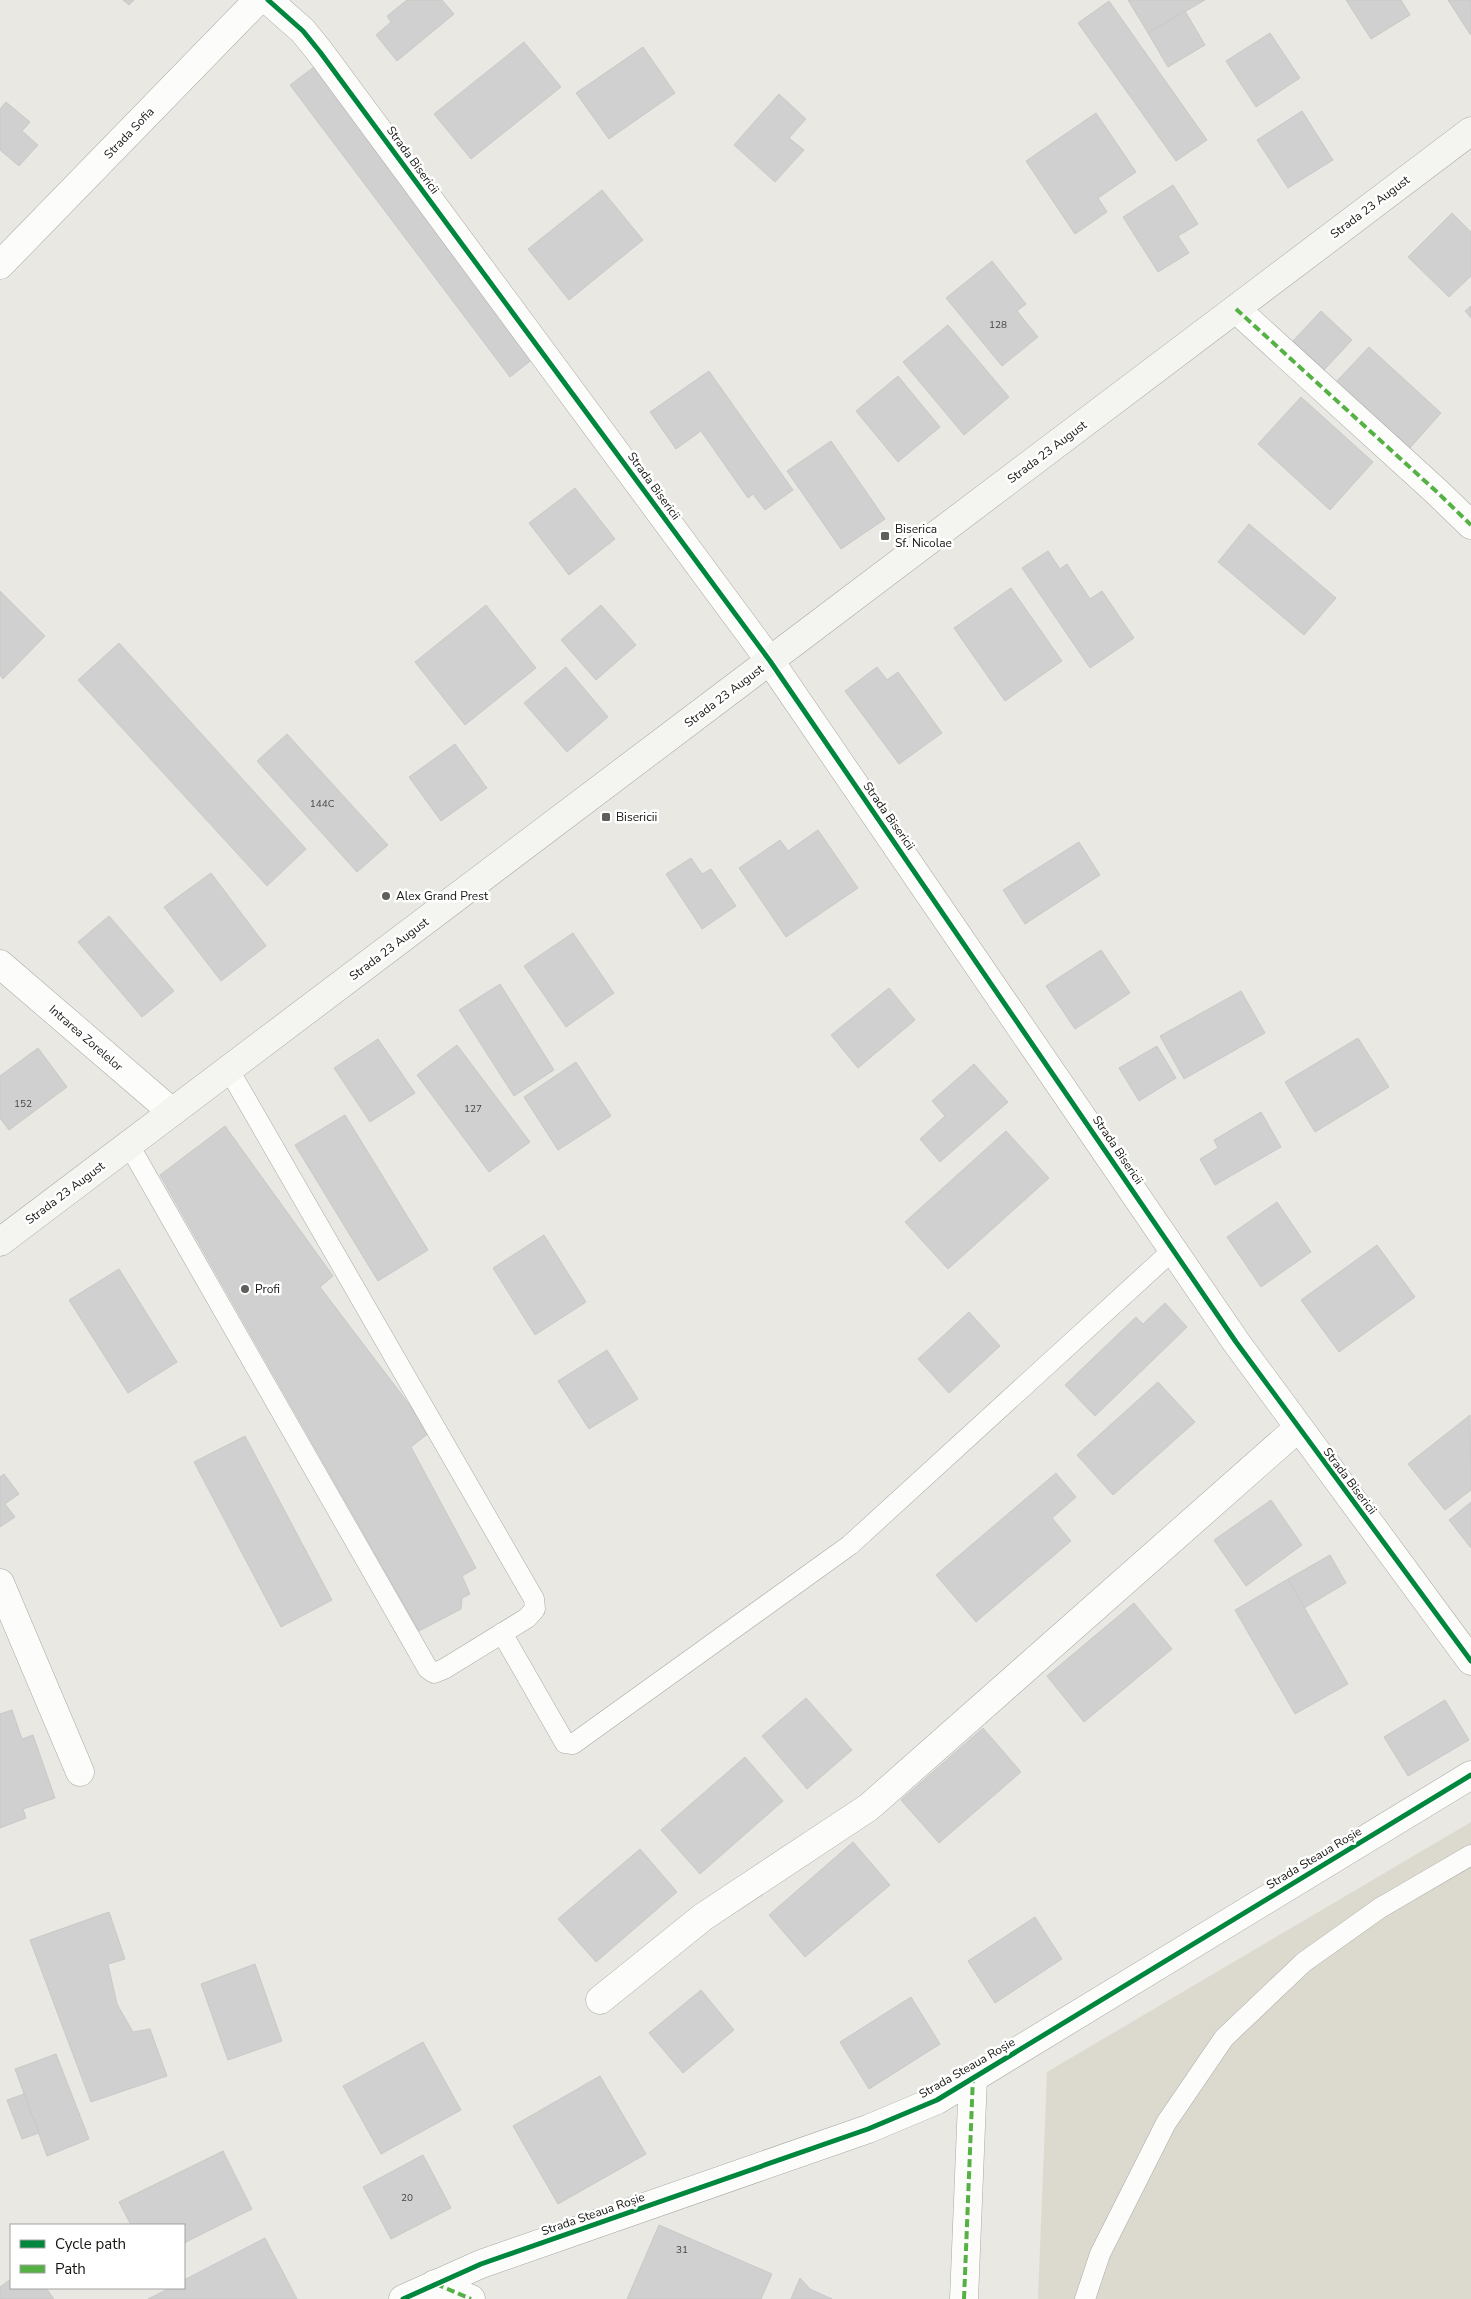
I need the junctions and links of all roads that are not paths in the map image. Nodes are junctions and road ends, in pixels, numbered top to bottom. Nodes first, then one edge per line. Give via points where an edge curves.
1 (258, 0) edge
2 (268, 0) edge
3 (1471, 131) edge
4 (0, 265) edge
5 (1236, 309) junction
6 (1471, 525) edge
7 (770, 661) junction
8 (0, 964) edge
9 (229, 1070) junction
10 (172, 1112) junction
11 (128, 1145) junction
12 (0, 1242) edge
13 (1173, 1250) junction
14 (1298, 1428) junction
15 (0, 1583) edge
16 (502, 1633) junction
17 (1471, 1661) edge
18 (80, 1772) dead end
19 (1471, 1775) edge
20 (1471, 1855) edge
21 (600, 2000) dead end
22 (973, 2077) junction
23 (434, 2284) junction
24 (403, 2299) edge
25 (470, 2299) edge
26 (964, 2299) edge
27 (1085, 2299) edge

1 - 4 street, Strada Sofia
2 - 7 street, Strada Bisericii via 303,31 320,52
3 - 5 main road, Strada 23 August
5 - 6 street
5 - 7 main road, Strada 23 August
7 - 9 main road, Strada 23 August
7 - 13 street, Strada Bisericii
8 - 10 street, Intrarea Zorelelor
9 - 10 main road, Strada 23 August
9 - 16 lane via 534,1598 535,1609 527,1618
10 - 11 main road, Strada 23 August
11 - 12 main road, Strada 23 August
11 - 16 lane via 428,1669 434,1673 444,1669
13 - 14 street, Strada Bisericii
13 - 16 lane via 850,1544 573,1744 565,1743
14 - 17 street, Strada Bisericii
14 - 21 street via 868,1807 703,1917
15 - 18 street
19 - 22 street, Strada Steaua Roșie
20 - 27 lane via 1380,1908 1304,1962 1224,2038 1166,2123 1100,2254
22 - 23 street, Strada Steaua Roșie via 938,2100 868,2129 481,2264
22 - 26 street
23 - 24 street, Strada Steaua Roșie
23 - 25 street

